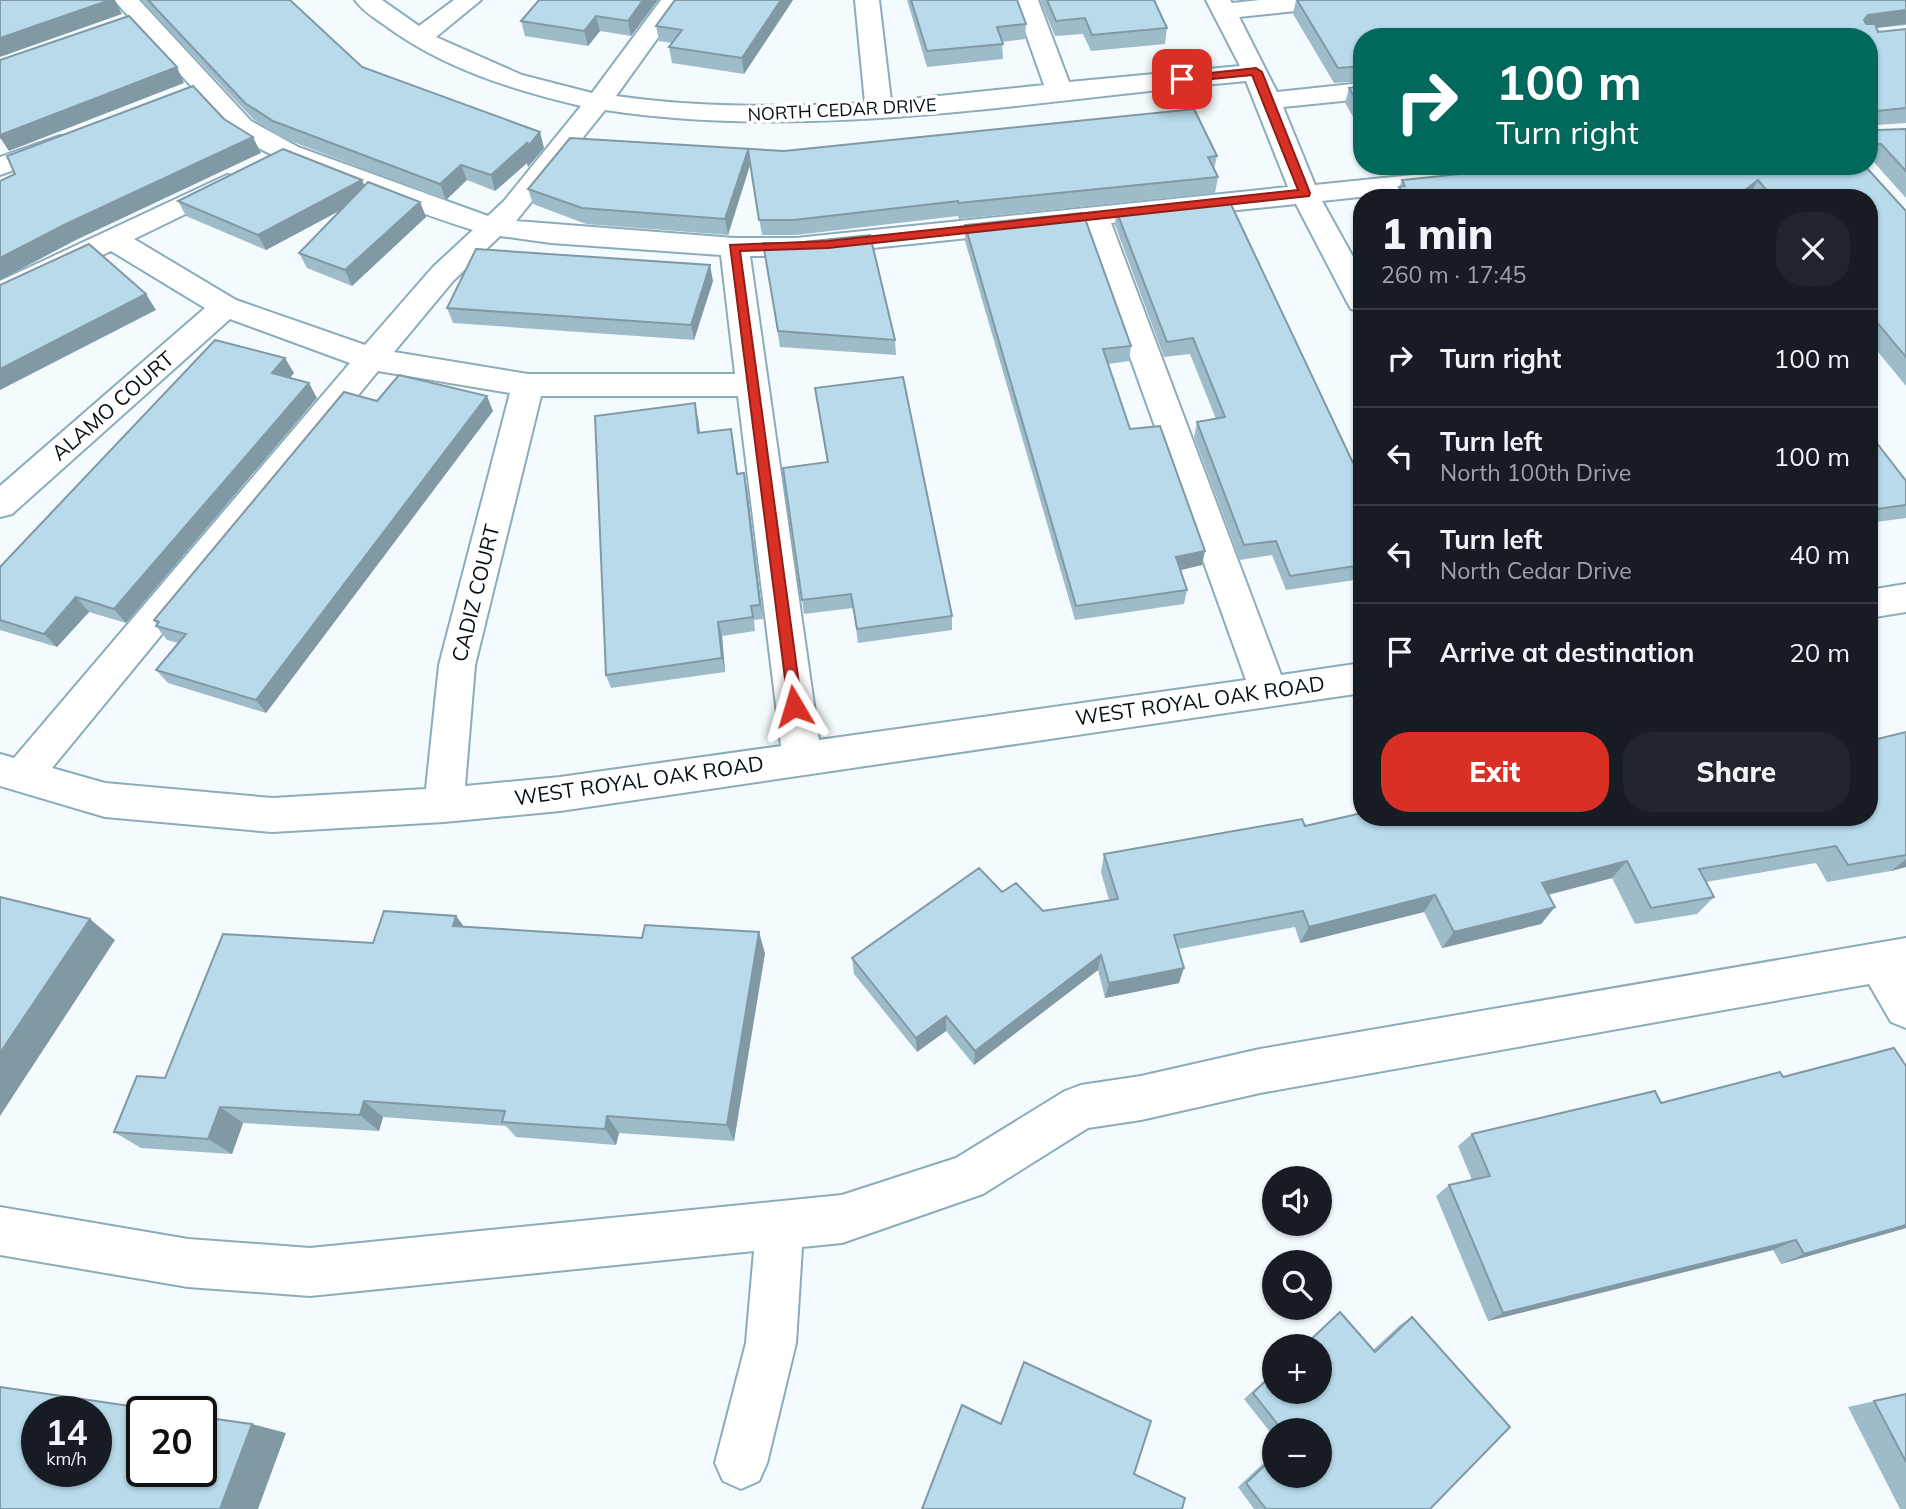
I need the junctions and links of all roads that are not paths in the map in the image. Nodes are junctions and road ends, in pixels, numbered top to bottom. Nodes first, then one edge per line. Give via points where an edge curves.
1 (367, 0) edge
2 (469, 0) edge
3 (673, 0) edge
4 (867, 0) edge
5 (1026, 0) edge
6 (1333, 0) edge
7 (1221, 5) edge
8 (128, 15) edge
9 (419, 38) junction
10 (1256, 72) junction
11 (1059, 91) junction
12 (1353, 92) edge
13 (1268, 101) junction
14 (598, 102) junction
15 (879, 109) junction
16 (77, 137) edge
17 (288, 153) junction
18 (0, 167) edge
19 (1483, 176) edge
20 (1304, 193) junction
21 (1094, 216) junction
22 (495, 227) junction
23 (112, 239) junction
24 (734, 247) junction
25 (1353, 285) edge
26 (0, 293) edge
27 (225, 307) junction
28 (372, 359) junction
29 (528, 385) junction
30 (752, 385) junction
31 (0, 505) edge
32 (1906, 598) edge
33 (1878, 603) edge
34 (1353, 679) edge
35 (1269, 691) junction
36 (802, 759) junction
37 (11, 773) edge
38 (444, 805) junction
39 (1892, 960) edge
40 (1906, 1008) edge
41 (780, 1225) junction
42 (0, 1231) edge
43 (741, 1463) dead end

1 - 9 street, NORTH CEDAR DRIVE
2 - 9 street
3 - 14 street
4 - 15 street
5 - 11 street
6 - 7 street
7 - 10 street
8 - 17 street via 193,92 269,145
9 - 14 street, NORTH CEDAR DRIVE via 485,70
10 - 11 street, NORTH CEDAR DRIVE
10 - 13 street
11 - 15 street, NORTH CEDAR DRIVE
12 - 13 street
13 - 20 street
14 - 15 street, NORTH CEDAR DRIVE via 760,117
14 - 22 street
16 - 18 street
17 - 22 street
17 - 23 street
19 - 20 street
20 - 21 street
20 - 25 street
21 - 24 street via 828,244
21 - 35 street
22 - 24 street
22 - 28 street via 443,275
23 - 26 street
23 - 27 street
24 - 30 street
27 - 28 street
27 - 31 street, ALAMO COURT
28 - 29 street
28 - 37 street
29 - 30 street
29 - 38 street, CADIZ COURT via 457,665
30 - 36 street
32 - 33 street
34 - 35 street, WEST ROYAL OAK ROAD
35 - 36 street, WEST ROYAL OAK ROAD
36 - 38 street, WEST ROYAL OAK ROAD via 560,794
37 - 38 street, WEST ROYAL OAK ROAD via 105,800 272,815
39 - 40 street
39 - 41 street via 1081,1107 967,1178 842,1219
41 - 42 street via 310,1272 188,1263
41 - 43 street via 771,1343

